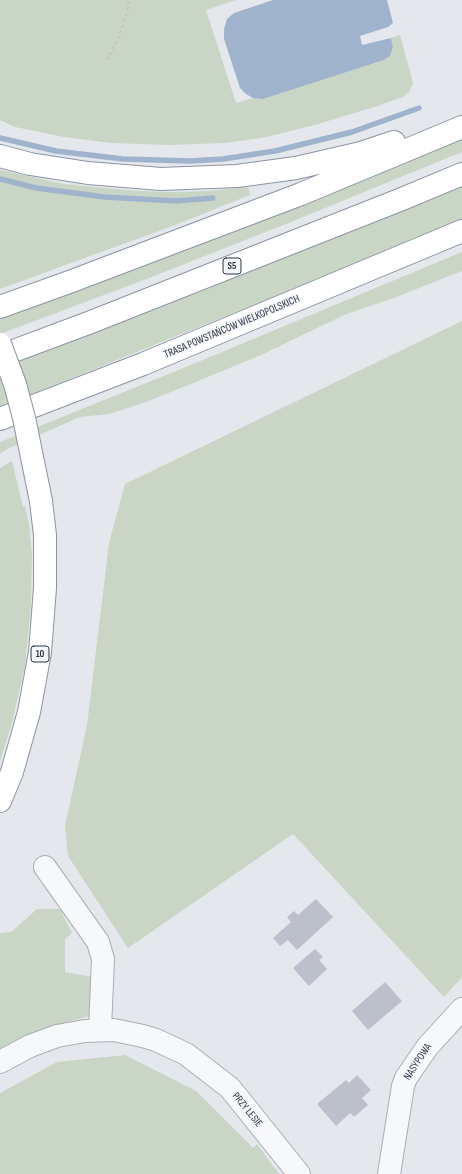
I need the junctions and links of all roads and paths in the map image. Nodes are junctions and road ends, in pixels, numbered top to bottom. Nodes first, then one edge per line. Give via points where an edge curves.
1 (129, 0) edge
2 (107, 60) dead end
3 (462, 120) edge
4 (462, 127) edge
5 (0, 156) edge
6 (462, 174) edge
7 (462, 231) edge
8 (0, 307) edge
9 (0, 344) edge
10 (0, 356) edge
11 (143, 364) junction
12 (0, 419) edge
13 (0, 435) edge
14 (0, 801) edge
15 (44, 867) dead end
16 (462, 1009) edge
17 (100, 1029) junction
18 (0, 1062) edge
19 (299, 1174) edge
20 (389, 1174) edge

1 - 2 path via 120,34
3 - 5 highway via 361,153 296,168 237,176 161,179 88,173 30,164
4 - 8 highway via 301,194
6 - 10 highway, S5
7 - 11 highway, TRASA POWSTAŃCÓW WIELKOPOLSKICH
9 - 14 highway, 10, bridge via 24,418 41,501 45,535 45,588 40,652 29,712 12,772
11 - 12 highway, TRASA POWSTAŃCÓW WIELKOPOLSKICH
11 - 13 highway
15 - 17 street via 98,942 103,959
16 - 20 street, NASYPOWA via 428,1046 406,1078
17 - 18 street, PRZY LESIE via 56,1036
17 - 19 street, PRZY LESIE via 143,1036 186,1054 230,1088

